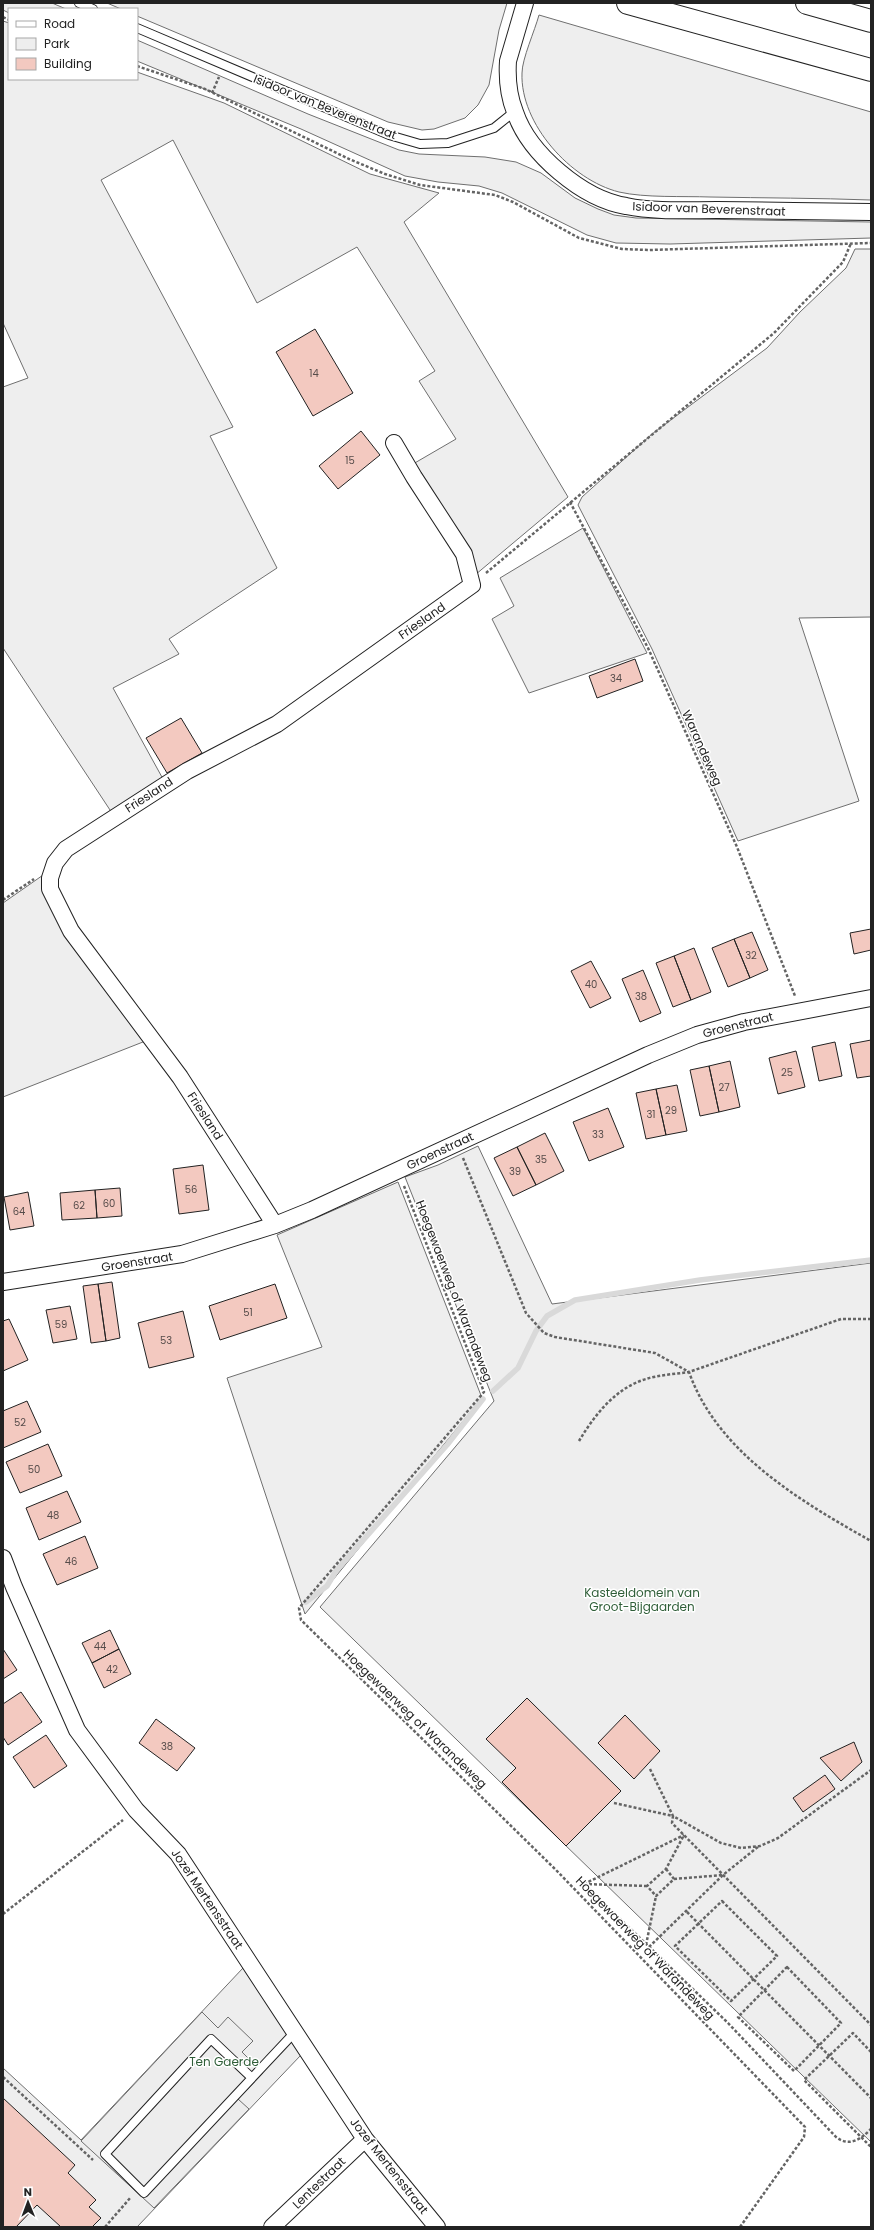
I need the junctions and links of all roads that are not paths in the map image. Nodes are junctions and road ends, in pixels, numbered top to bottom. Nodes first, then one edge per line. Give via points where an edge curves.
1 (79, 3) edge
2 (525, 3) edge
3 (628, 3) edge
4 (807, 3) edge
5 (91, 8) edge
6 (871, 21) edge
7 (138, 28) edge
8 (871, 70) edge
9 (514, 112) junction
10 (871, 212) edge
11 (394, 443) dead end
12 (871, 998) edge
13 (275, 1225) junction
14 (3, 1282) edge
15 (3, 1558) edge
16 (8, 1592) edge
17 (295, 2032) junction
18 (251, 2077) junction
19 (365, 2139) junction
20 (272, 2227) edge
21 (437, 2227) edge

1 - 5 lane
2 - 9 street, Isidoor van Beverenstraat via 508,61
3 - 8 highway
4 - 6 highway
7 - 9 lane, Isidoor van Beverenstraat via 389,135 420,144 448,143 473,136 494,128
9 - 10 street, Isidoor van Beverenstraat via 537,148 566,179 595,197 626,206 665,209
11 - 13 street, Friesland via 464,554 472,585 277,724 187,771 66,849 55,863 50,878 50,889 71,931 180,1077
12 - 13 street, Groenstraat via 800,1010 697,1035
13 - 14 street, Groenstraat via 182,1254
15 - 16 street, Jozef Mertensstraat
16 - 17 street, Jozef Mertensstraat via 78,1730 136,1810 178,1854
17 - 18 lane
17 - 19 street, Jozef Mertensstraat
18 - 18 lane via 144,2193 105,2154 212,2040
19 - 20 street, Lentestraat
19 - 21 street, Jozef Mertensstraat

